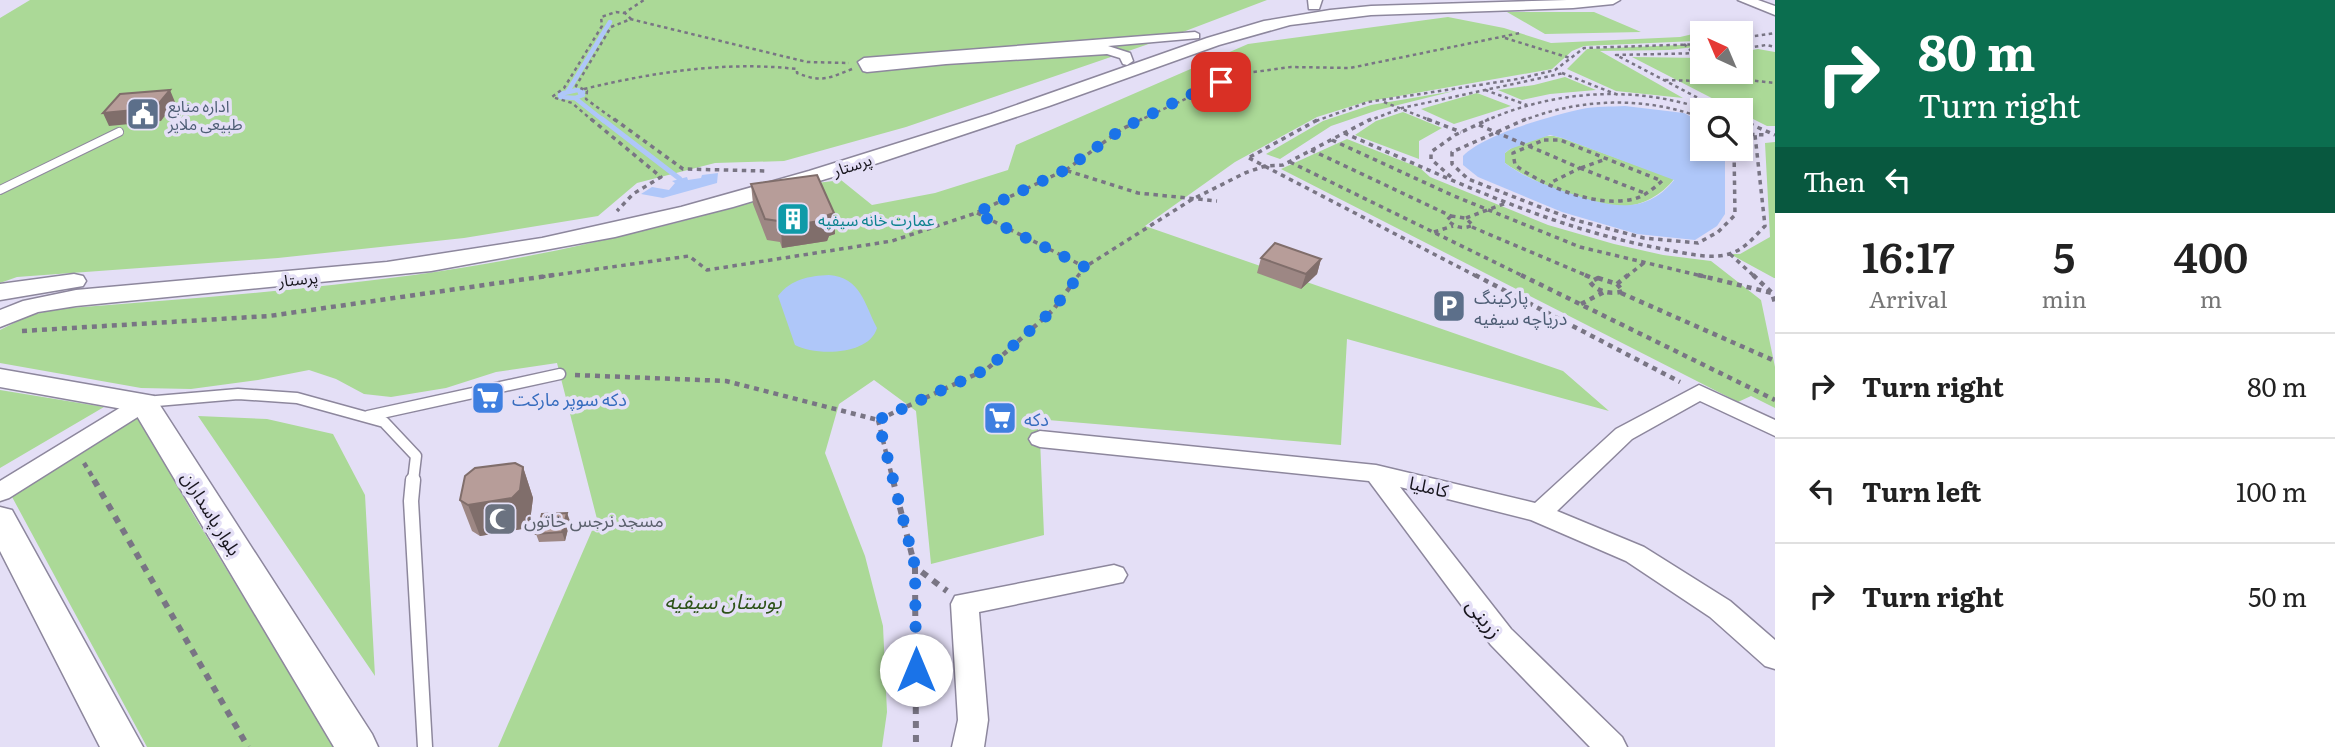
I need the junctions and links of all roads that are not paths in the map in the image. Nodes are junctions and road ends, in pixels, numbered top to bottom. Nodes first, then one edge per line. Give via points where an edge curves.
1 (1387, 0) edge
2 (1614, 0) edge
3 (1745, 0) edge
4 (1314, 3) edge
5 (1775, 11) edge
6 (1195, 36) junction
7 (1127, 61) junction
8 (119, 132) dead end
9 (0, 190) edge
10 (0, 292) edge
11 (7, 326) edge
12 (560, 374) road end
13 (0, 378) edge
14 (144, 402) junction
15 (366, 416) junction
16 (1775, 429) edge
17 (1040, 439) dead end
18 (1376, 473) junction
19 (0, 492) edge
20 (1539, 513) junction
21 (0, 519) edge
22 (1114, 575) dead end
23 (1775, 657) edge
24 (122, 747) edge
25 (357, 747) edge
26 (425, 747) edge
27 (968, 747) edge
28 (1611, 747) edge

1 - 4 main road, پرستار
2 - 11 main road, پرستار via 1386,9 1281,22 1239,32 1092,86 822,173 667,218 432,263 76,298 32,306
3 - 5 main road
4 - 6 main road, پرستار
6 - 7 main road, پرستار
6 - 7 street via 865,65 1073,51 1120,52
7 - 10 main road, پرستار via 780,174 619,218 342,262 60,281
8 - 9 lane
12 - 15 lane
13 - 14 main road
14 - 15 lane via 261,395 297,398
14 - 19 street
14 - 25 main road, بلوار پاسداران
15 - 26 lane via 384,422 416,456 411,501
16 - 20 street via 1699,392 1624,434
17 - 18 street, کاملیا
18 - 20 street, کاملیا
18 - 28 street, زرینی via 1501,637
20 - 23 street, کاملیا via 1635,554 1720,609
21 - 24 main road
22 - 27 street via 965,604 973,720

